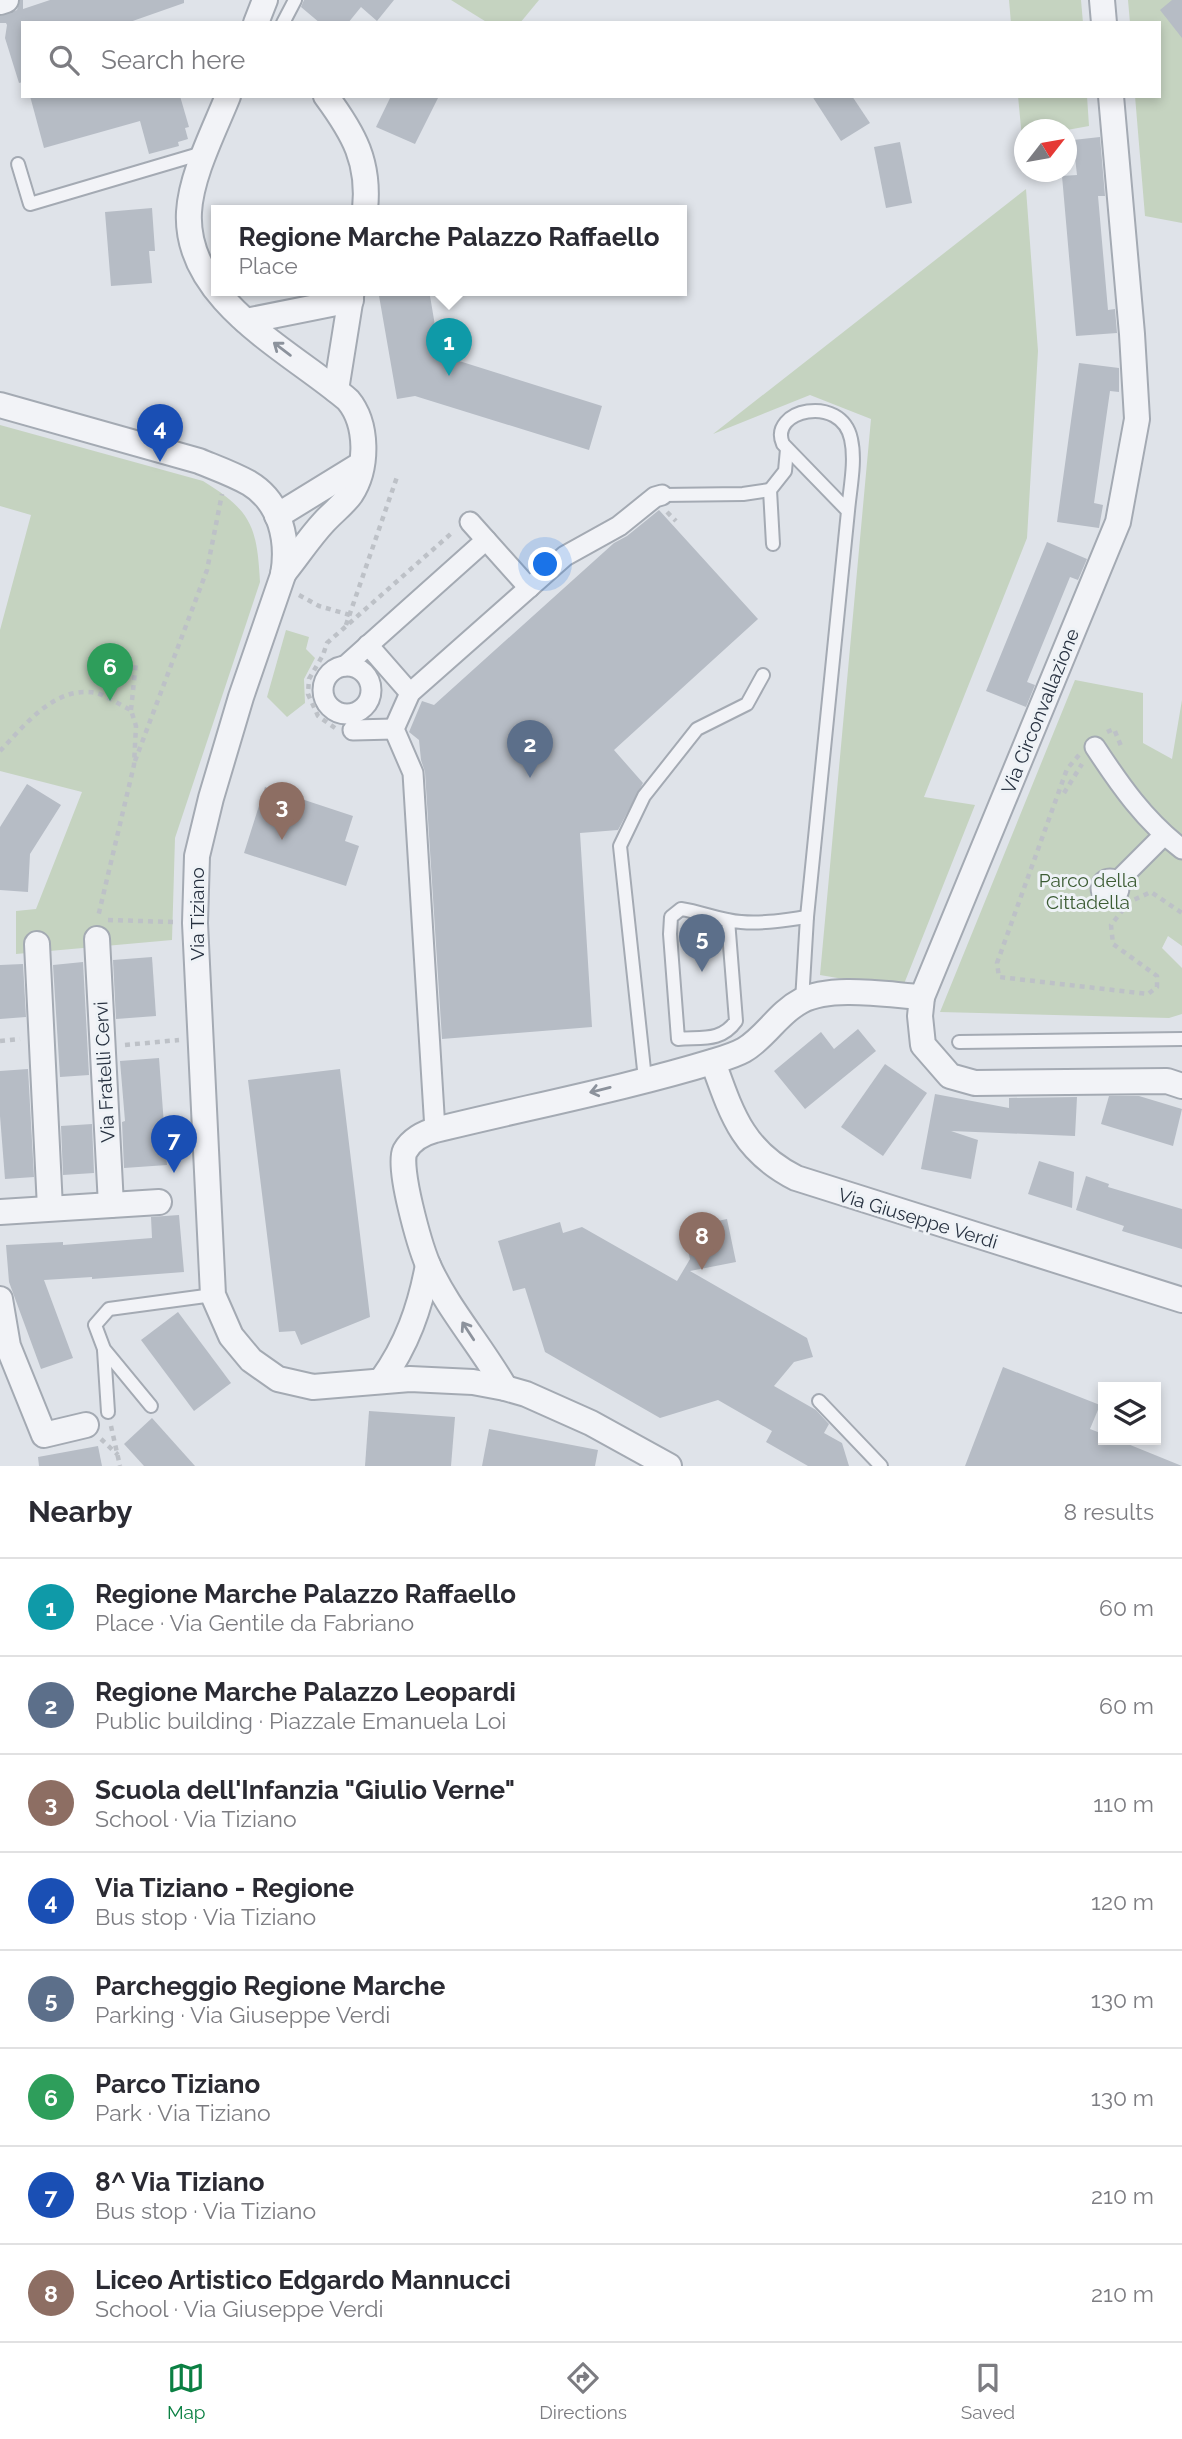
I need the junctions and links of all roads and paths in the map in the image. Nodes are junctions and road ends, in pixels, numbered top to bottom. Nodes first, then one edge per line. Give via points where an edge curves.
1 (6, 0) edge
2 (265, 0) edge
3 (295, 0) edge
4 (1102, 0) edge
5 (0, 2) edge
6 (258, 21) edge
7 (284, 21) edge
8 (1104, 21) edge
9 (227, 98) edge
10 (327, 98) edge
11 (1111, 98) edge
12 (206, 152) junction
13 (18, 164) dead end
14 (365, 205) edge
15 (211, 283) edge
16 (221, 296) edge
17 (348, 296) edge
18 (352, 296) edge
19 (246, 321) junction
20 (336, 390) junction
21 (0, 405) edge
22 (787, 449) junction
23 (360, 466) junction
24 (230, 474) junction
25 (398, 474) dead end
26 (256, 488) junction
27 (320, 489) junction
28 (770, 490) junction
29 (662, 495) joint
30 (848, 511) junction
31 (279, 520) junction
32 (322, 523) junction
33 (467, 523) joint
34 (486, 540) junction
35 (773, 544) dead end
36 (281, 580) junction
37 (529, 588) junction
38 (350, 615) junction
39 (345, 626) junction
40 (368, 645) junction
41 (136, 662) dead end
42 (345, 666) junction
43 (763, 675) dead end
44 (410, 693) junction
45 (131, 710) junction
46 (360, 724) junction
47 (394, 729) junction
48 (1093, 744) junction
49 (0, 751) edge
50 (134, 765) junction
51 (1118, 782) junction
52 (1064, 793) dead end
53 (1164, 835) junction
54 (1182, 849) edge
55 (1117, 882) dead end
56 (1182, 913) edge
57 (807, 917) junction
58 (728, 920) junction
59 (195, 923) junction
60 (97, 939) dead end
61 (37, 944) dead end
62 (922, 997) junction
63 (802, 1001) junction
64 (199, 1039) junction
65 (1182, 1039) edge
66 (958, 1042) dead end
67 (104, 1046) junction
68 (713, 1062) junction
69 (645, 1079) junction
70 (1182, 1086) edge
71 (435, 1130) junction
72 (159, 1202) dead end
73 (111, 1205) junction
74 (50, 1208) junction
75 (0, 1212) edge
76 (428, 1265) junction
77 (213, 1295) junction
78 (0, 1298) edge
79 (1182, 1300) edge
80 (104, 1349) junction
81 (381, 1381) junction
82 (505, 1388) junction
83 (819, 1401) dead end
84 (151, 1406) dead end
85 (108, 1412) joint
86 (86, 1425) dead end
87 (120, 1466) edge
88 (669, 1466) edge
89 (881, 1466) edge

1 - 5 street
2 - 6 street
3 - 7 lane
4 - 8 street
9 - 12 street
10 - 14 street via 359,148 366,176
11 - 62 street, Via Circonvallazione via 1137,419 1118,522
12 - 13 lane via 30,204
12 - 15 street via 189,214 192,241
16 - 19 street
17 - 19 street
18 - 20 street
20 -> 19 street
20 - 23 street via 354,408 363,427
21 - 24 street via 199,461
22 - 28 lane via 785,471
22 - 30 lane
22 - 30 lane via 780,440 782,429 799,414 828,412 845,424 852,452
23 - 27 street
23 - 32 street via 351,493
24 - 26 street
24 - 50 path via 207,570
25 - 38 path
26 - 27 street
26 - 31 street
27 - 31 street
28 - 29 lane
28 - 35 lane
29 - 37 street via 565,556
30 - 57 lane
31 - 32 street via 301,527
31 - 36 street, Via Tiziano via 286,540
32 - 36 street
33 - 34 street
33 - 39 path
34 - 37 street
34 - 40 street
36 - 38 path via 318,606
36 - 59 street, Via Tiziano via 211,799 197,856
37 - 44 street
38 - 39 path
39 - 46 path via 327,643 313,670 310,702 318,716 333,727
40 - 42 street
40 - 44 street
41 - 45 path
42 - 46 street via 360,669 370,682 370,699
42 - 46 street via 325,679 323,694 330,708 352,715
43 - 69 lane via 747,704 697,729 644,796 620,846
44 - 47 street
45 - 49 path via 97,693 71,693 38,711
45 - 50 path via 136,726
46 - 47 street
47 - 71 street via 413,773
48 - 51 street
48 - 51 path via 1114,729 1121,747
48 - 52 path
48 - 56 path via 1067,769 997,963 999,977 1148,994 1157,988 1157,976 1113,944 1111,925 1129,902 1151,892
50 - 59 path via 97,920
51 - 53 street
53 - 54 street
53 - 55 street
57 - 58 lane via 771,922
57 - 63 lane
58 - 58 lane via 681,909 671,917 678,1039 717,1036 728,1032 736,1021
59 - 64 street, Via Tiziano
60 - 67 street, Via Fratelli Cervi
61 - 74 street
62 - 63 street via 843,993
62 - 70 street, Via Circonvallazione via 923,1045 950,1076 988,1084 1167,1081
63 - 68 street via 746,1049
64 - 67 path
64 - 77 street, Via Tiziano
65 - 66 lane
67 - 73 street, Via Fratelli Cervi
68 - 69 street
68 - 79 street, Via Giuseppe Verdi via 742,1131 760,1154 787,1173 822,1188
69 -> 71 street
71 - 76 street via 414,1140 403,1158 404,1179
72 - 73 street
73 - 74 street
74 - 75 street
76 - 81 street via 413,1325
82 -> 76 street
77 - 80 lane via 109,1309 95,1325
77 - 81 street, Via Tiziano via 231,1336 251,1360 278,1379 313,1387
78 - 86 street via 8,1346 44,1435
80 - 84 lane
80 - 85 lane
81 - 82 street, Via Tiziano via 473,1382
82 - 88 street, Via Tiziano via 591,1423
83 - 89 lane
85 - 87 path

